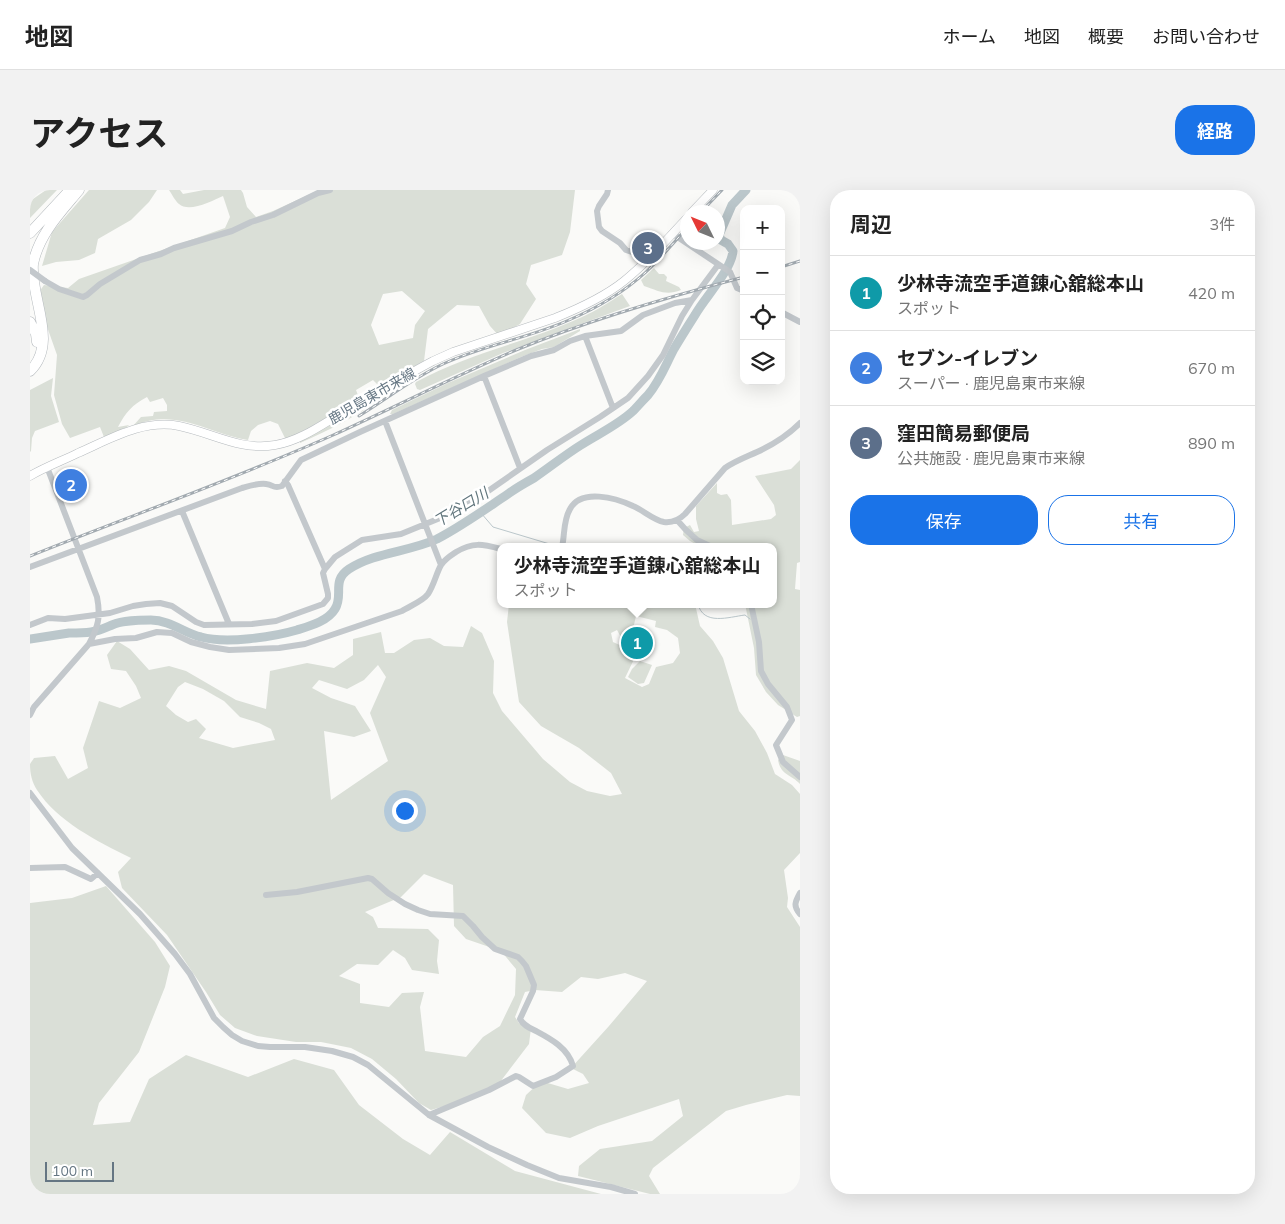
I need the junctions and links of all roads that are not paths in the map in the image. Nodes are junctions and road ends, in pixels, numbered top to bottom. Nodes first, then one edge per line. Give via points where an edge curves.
1 (64, 190) edge
2 (70, 190) edge
3 (79, 190) edge
4 (330, 190) edge
5 (608, 190) edge
6 (713, 190) edge
7 (699, 205) edge
8 (30, 224) edge
9 (680, 226) edge
10 (30, 233) edge
11 (673, 234) junction
12 (650, 258) junction
13 (722, 268) junction
14 (30, 270) edge
15 (740, 289) edge
16 (692, 300) junction
17 (785, 314) edge
18 (30, 322) edge
19 (800, 322) edge
20 (585, 336) junction
21 (30, 364) edge
22 (30, 371) edge
23 (484, 376) junction
24 (613, 408) junction
25 (385, 421) junction
26 (800, 423) edge
27 (47, 467) junction
28 (520, 468) junction
29 (30, 476) edge
30 (285, 481) junction
31 (182, 511) junction
32 (677, 520) junction
33 (426, 528) junction
34 (563, 543) edge
35 (703, 543) edge
36 (497, 548) edge
37 (79, 549) junction
38 (441, 565) junction
39 (30, 568) edge
40 (325, 569) junction
41 (752, 608) edge
42 (100, 614) junction
43 (229, 624) junction
44 (30, 625) edge
45 (89, 644) junction
46 (30, 715) edge
47 (800, 777) edge
48 (30, 792) edge
49 (30, 868) edge
50 (98, 873) junction
51 (800, 893) edge
52 (266, 895) dead end
53 (800, 914) edge
54 (429, 1115) junction
55 (635, 1194) edge

1 - 8 highway
2 - 10 highway
3 - 22 highway via 46,231 32,265 32,288 42,348
4 - 14 street, bridge via 232,231 140,260 83,297 59,289
5 - 12 street via 597,211 599,227 626,250
6 - 7 main road
9 - 11 main road, 鹿児島東市来線
11 - 12 main road, 鹿児島東市来線
11 - 13 street
12 - 27 main road, 鹿児島東市来線 via 623,282 582,306 433,361 294,440 252,447 168,424 152,425 127,432
13 - 15 street via 730,272
13 - 16 street
16 - 20 street via 643,315 621,330
16 - 24 street via 648,376 628,398
17 - 19 street
18 - 21 highway via 37,343
20 - 23 street
20 - 24 street
23 - 25 street
23 - 28 street
24 - 28 street
25 - 30 street via 301,460
25 - 33 street
26 - 32 street via 766,448 731,463
27 - 29 main road, 鹿児島東市来線
27 - 37 street
28 - 33 street via 481,496
30 - 31 street via 278,488 267,484 242,488
30 - 40 street
31 - 37 street
31 - 43 street
32 - 34 street via 661,521 633,506 595,496 580,499 566,518
32 - 35 street
33 - 38 street
33 - 40 street via 362,540 335,557
36 - 38 street via 480,544 465,547 446,558
37 - 39 street
37 - 42 street
38 - 45 street via 428,595 402,611 305,644 228,650 197,644 172,633 157,632
40 - 43 street via 323,577 328,598 323,604 276,621
41 - 47 street via 761,671 787,707 792,720 776,745 783,762
42 - 43 street via 160,603 172,606 196,622
42 - 44 street via 48,618
42 - 45 street
45 - 46 street
48 - 50 street via 72,848
49 - 50 street via 64,867 91,879
50 - 54 street via 176,954 214,1018 232,1035 258,1046 305,1047 353,1057 368,1065
51 - 53 street via 795,902
52 - 54 street via 372,879 388,893 418,910 463,916 495,949 522,961 534,985 520,1020 555,1041 573,1066 534,1086 516,1076
54 - 55 street via 488,1147 558,1178

